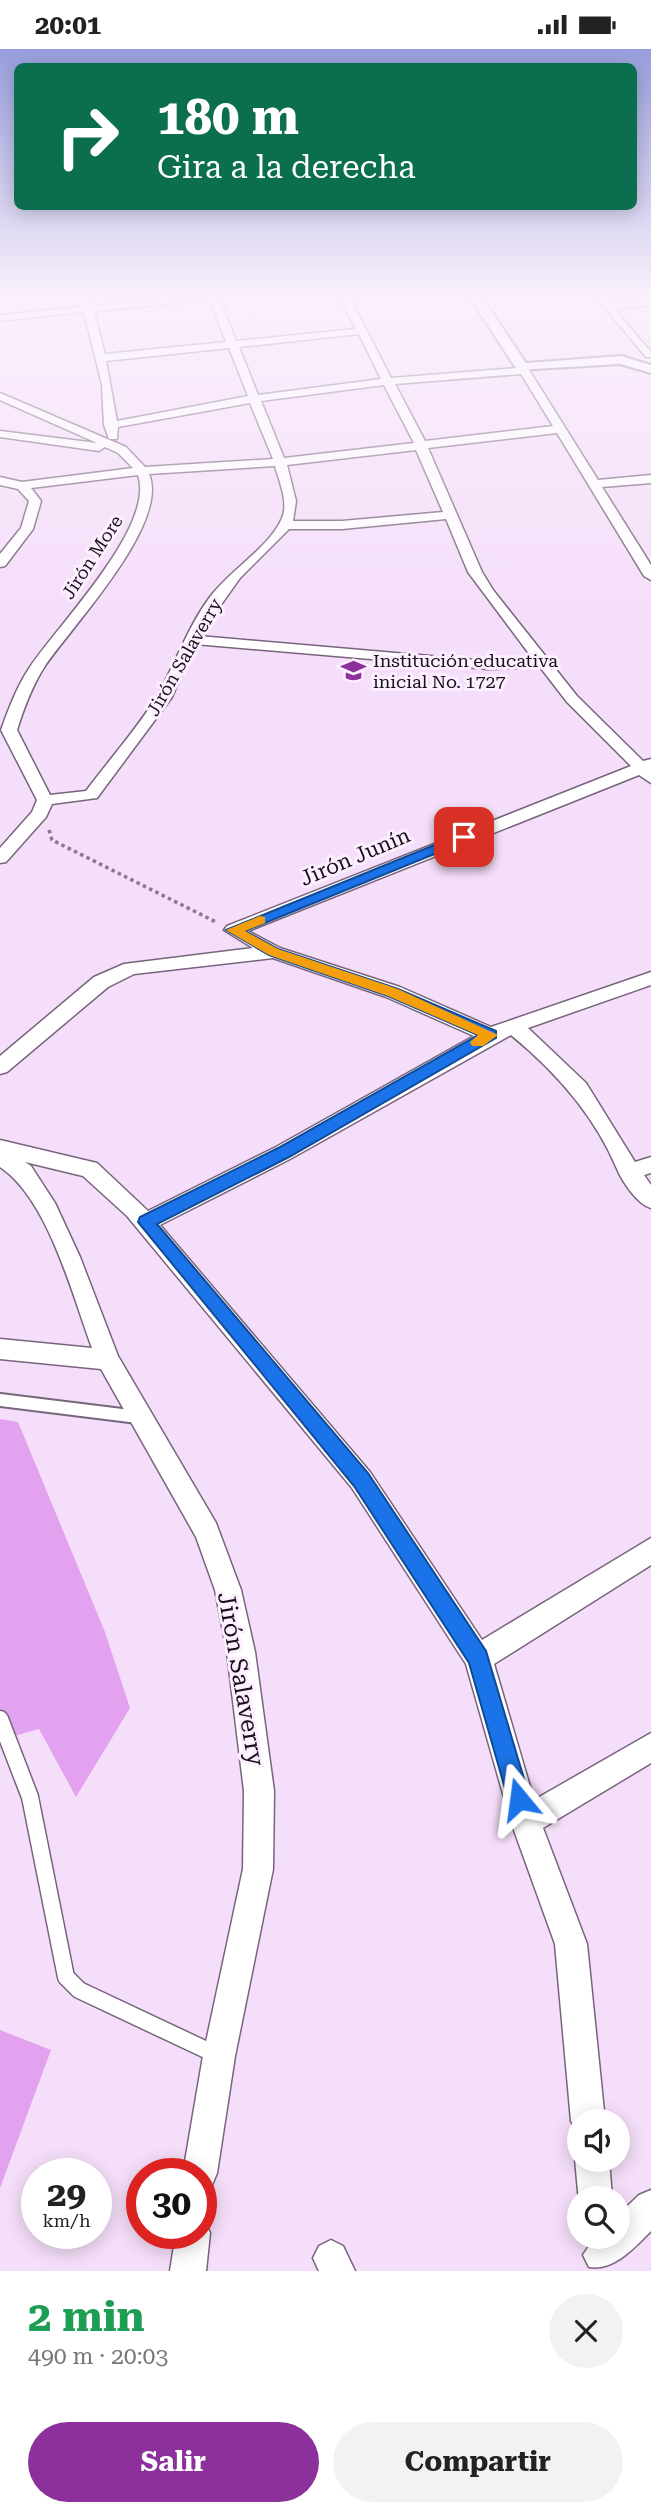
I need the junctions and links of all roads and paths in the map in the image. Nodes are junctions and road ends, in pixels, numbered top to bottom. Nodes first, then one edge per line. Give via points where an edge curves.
1 (253, 399) edge
2 (7, 400) edge
3 (107, 400) edge
4 (250, 400) edge
5 (397, 400) edge
6 (543, 400) edge
7 (110, 425) junction
8 (562, 429) junction
9 (0, 433) edge
10 (420, 444) junction
11 (122, 450) junction
12 (280, 462) junction
13 (142, 470) junction
14 (651, 479) edge
15 (0, 481) edge
16 (597, 484) junction
17 (22, 486) junction
18 (451, 515) junction
19 (286, 525) junction
20 (3, 557) edge
21 (651, 576) edge
22 (190, 639) junction
23 (541, 663) junction
24 (5, 727) edge
25 (648, 770) edge
26 (45, 800) junction
27 (52, 840) dead end
28 (0, 858) edge
29 (233, 930) junction
30 (274, 952) junction
31 (651, 978) edge
32 (513, 1026) junction
33 (491, 1035) junction
34 (0, 1067) edge
35 (0, 1148) edge
36 (0, 1156) edge
37 (651, 1165) edge
38 (628, 1172) junction
39 (651, 1200) edge
40 (146, 1222) junction
41 (0, 1349) edge
42 (108, 1360) junction
43 (0, 1400) edge
44 (141, 1417) junction
45 (651, 1550) edge
46 (478, 1658) junction
47 (0, 1720) edge
48 (651, 1747) edge
49 (526, 1822) junction
50 (219, 2056) junction
51 (587, 2109) edge
52 (202, 2158) edge
53 (651, 2207) edge
54 (191, 2249) edge
55 (603, 2254) edge
56 (188, 2271) edge

1 - 12 street
2 - 11 street
3 - 7 street
4 - 7 street
5 - 10 street
6 - 8 street
7 - 11 street
8 - 10 street
8 - 16 street
9 - 11 street
10 - 12 street
10 - 18 street
11 - 13 street
12 - 13 street
12 - 19 street via 290,501
13 - 17 street
13 - 24 street, Jirón More via 146,497 136,526 38,667
14 - 16 street
15 - 17 street
16 - 21 street
17 - 20 street via 35,501 33,517
18 - 19 street
18 - 23 street via 475,572
19 - 22 street, Jirón Salaverry via 229,583
22 - 23 street via 488,665
22 - 26 street, Jirón Salaverry via 164,697 91,795
23 - 25 street via 605,735
24 - 26 street, Jirón More
25 - 29 street, Jirón Junín
26 - 28 street via 40,813
27 - 29 path
29 - 30 street
30 - 33 street via 393,992
30 - 34 street via 131,968 100,982
31 - 32 street
32 - 33 street
32 - 38 street via 567,1075 595,1111
33 - 40 street via 283,1153
35 - 40 street via 90,1169
36 - 42 street, Jirón Salaverry via 24,1171 44,1203
37 - 38 street
38 - 39 street
40 - 46 street via 361,1480
41 - 42 street
42 - 44 street, Jirón Salaverry
43 - 44 lane
44 - 50 street, Jirón Salaverry via 207,1532 228,1590 253,1732 260,1791 258,1869
45 - 46 street
46 - 49 street
47 - 50 lane via 30,1797 66,1977 79,1990
48 - 49 street
49 - 51 street via 571,1944
50 - 52 street, Jirón Salaverry
53 - 55 street
54 - 56 street

